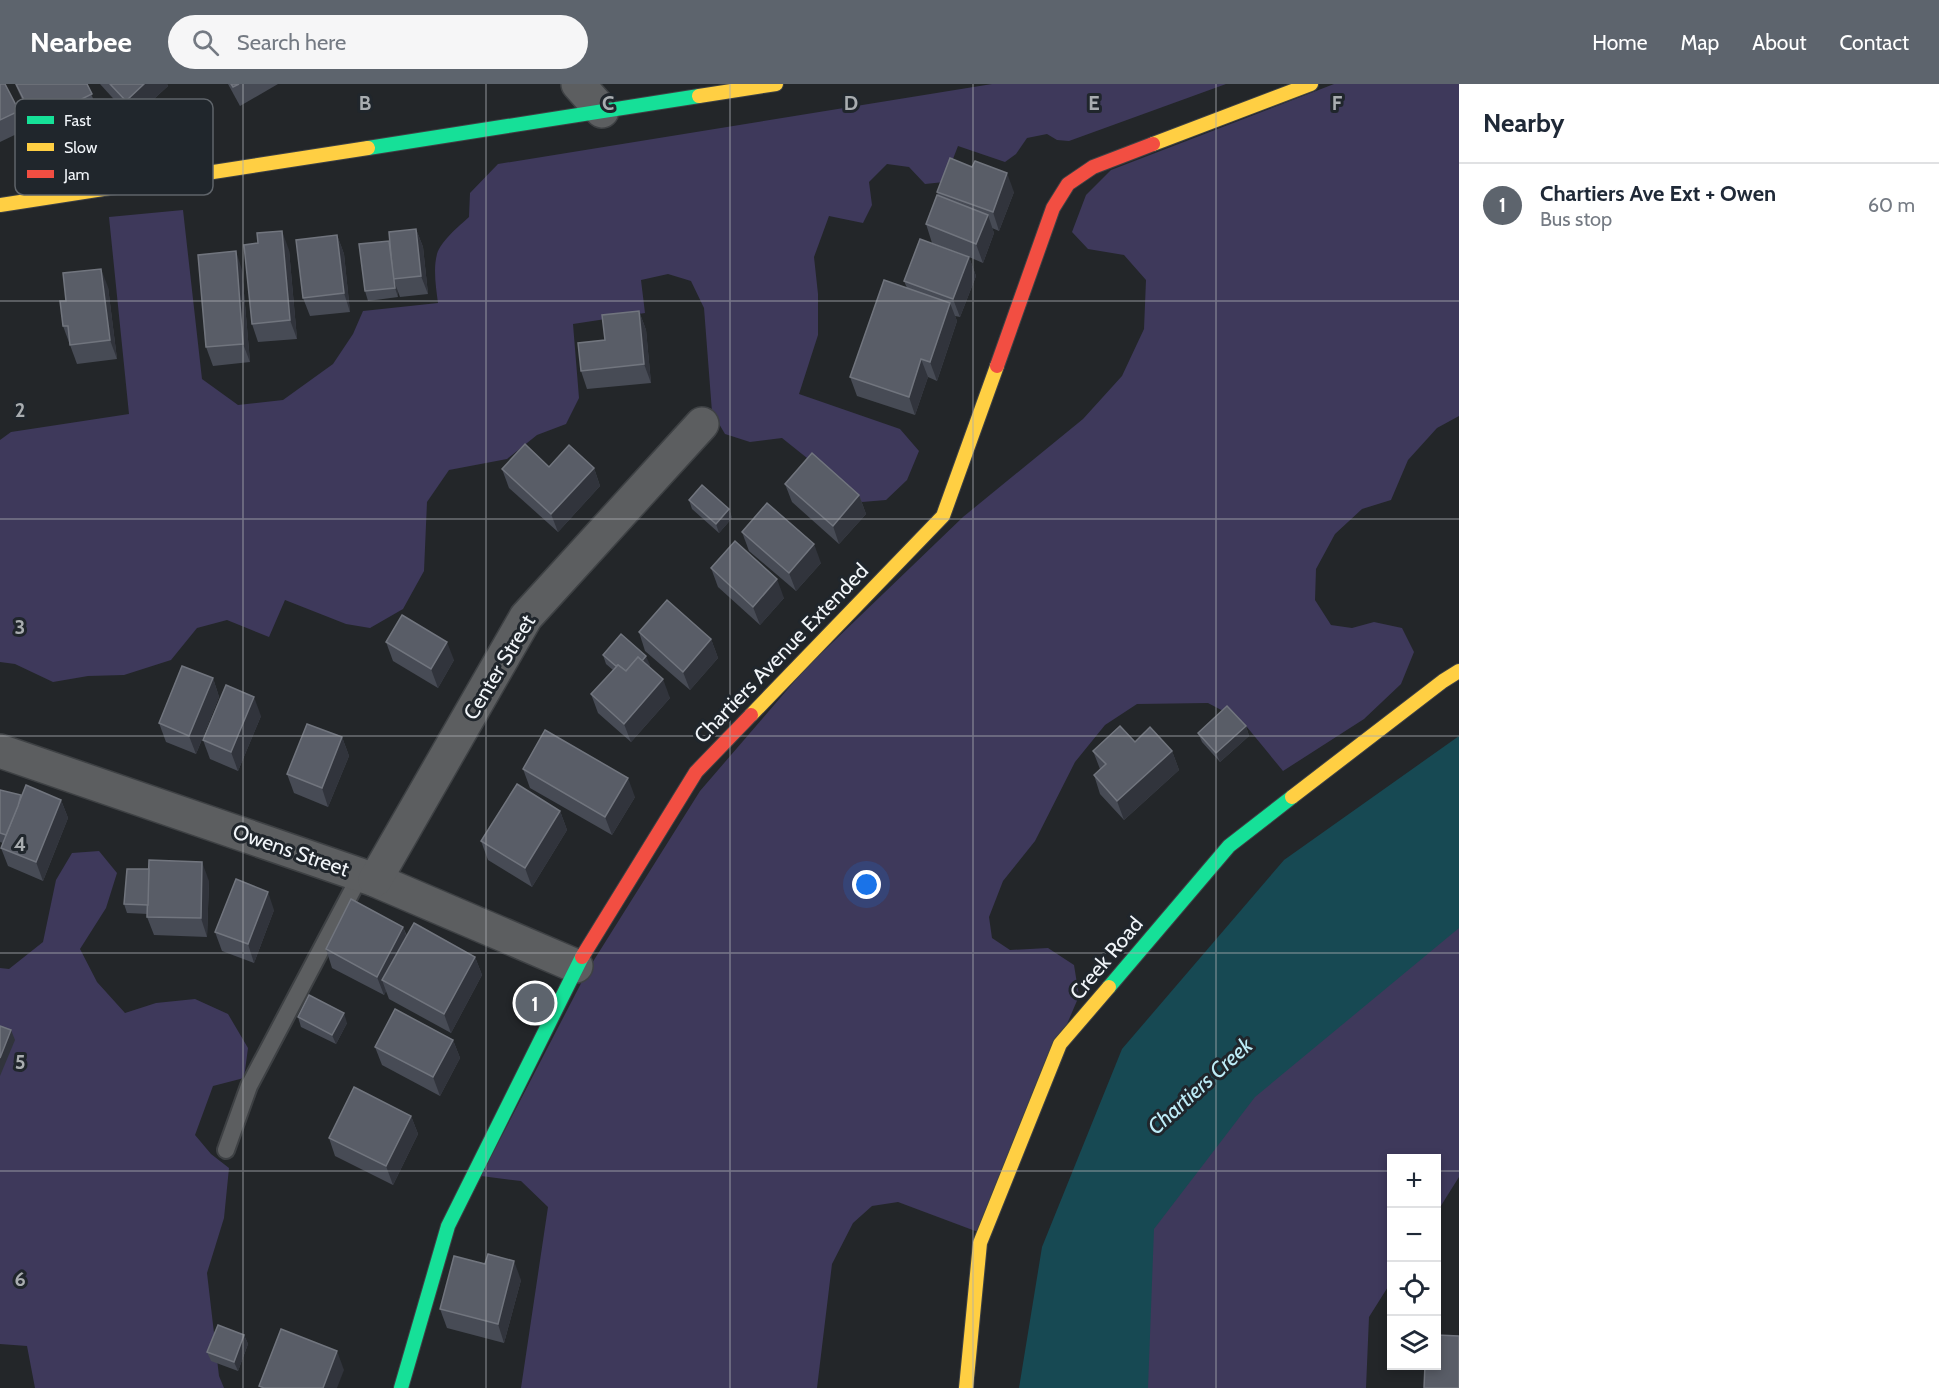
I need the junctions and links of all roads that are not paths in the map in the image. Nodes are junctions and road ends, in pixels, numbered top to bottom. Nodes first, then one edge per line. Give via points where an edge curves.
1 (578, 84) edge
2 (776, 84) edge
3 (1311, 84) edge
4 (602, 111) junction
5 (213, 172) edge
6 (64, 195) edge
7 (0, 205) edge
8 (702, 424) dead end
9 (1459, 671) edge
10 (0, 751) edge
11 (368, 877) junction
12 (576, 966) junction
13 (226, 1150) dead end
14 (401, 1388) edge
15 (966, 1388) edge

1 - 4 street
2 - 4 street
3 - 12 street, Chartiers Avenue Extended via 1093,167 1068,184 1053,208 943,516 696,772
4 - 5 street
6 - 7 street
8 - 11 street, Center Street via 526,617
9 - 15 street, Creek Road via 1229,846 1060,1044 980,1244
10 - 11 street, Owens Street
11 - 12 street, Owens Street
11 - 13 lane via 249,1086
12 - 14 street, Chartiers Avenue Extended via 448,1226

